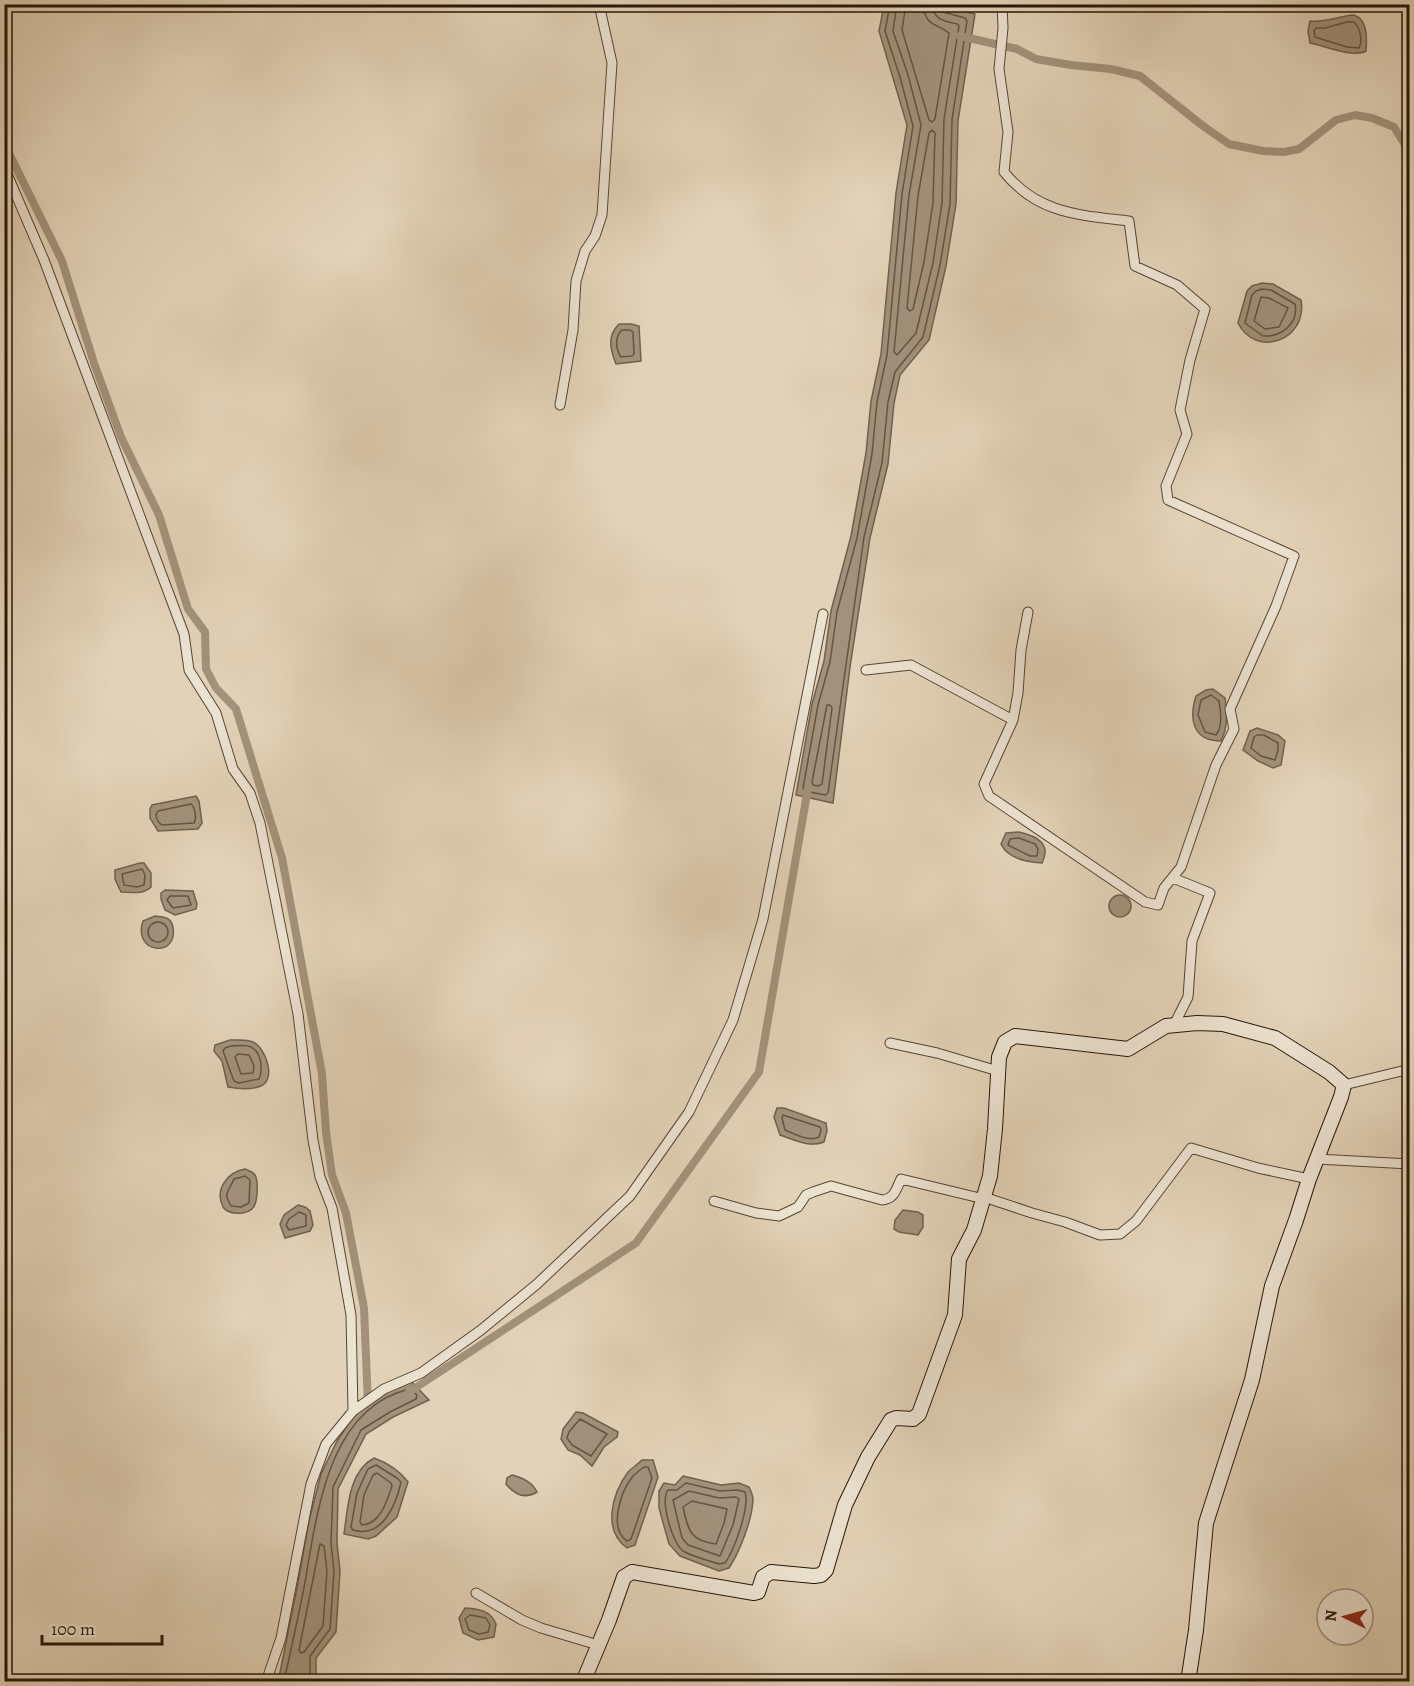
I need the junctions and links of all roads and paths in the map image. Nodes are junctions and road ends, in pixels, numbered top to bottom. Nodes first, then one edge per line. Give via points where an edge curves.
1 (600, 4) edge
2 (1002, 4) edge
3 (4, 167) edge
4 (560, 405) dead end
5 (1028, 612) dead end
6 (823, 614) dead end
7 (866, 670) dead end
8 (1013, 720) junction
9 (1173, 878) junction
10 (1174, 1025) junction
11 (890, 1043) dead end
12 (1410, 1069) edge
13 (998, 1071) junction
14 (1344, 1084) junction
15 (1317, 1159) junction
16 (1410, 1164) edge
17 (1309, 1179) junction
18 (984, 1198) junction
19 (714, 1201) dead end
20 (356, 1408) junction
21 (476, 1593) dead end
22 (598, 1645) junction
23 (266, 1682) edge
24 (583, 1682) edge
25 (1188, 1682) edge

1 - 4 street via 612,63 602,215 576,281 573,330
2 - 9 street via 999,69 1008,132 1004,172 1016,187 1038,202 1074,214 1129,221 1135,266 1177,285 1205,309 1180,410 1187,434 1166,486 1168,500 1294,556 1230,709 1234,729 1216,765 1181,867
3 - 20 street via 44,260 184,634 189,670 216,713 233,769 250,792 260,823 298,1014 318,1168 332,1208 351,1314
5 - 8 street
6 - 20 street via 763,919 733,1020 689,1112 630,1196 537,1284 421,1373
7 - 8 street via 912,665
8 - 9 street via 984,784 989,796 1145,902 1158,905 1164,888
9 - 10 street via 1210,893 1192,941 1188,998
10 - 13 street via 1128,1049 1015,1036 1005,1042
10 - 14 street via 1223,1024 1275,1038
11 - 13 street
12 - 14 street
13 - 18 street via 994,1141
14 - 15 street
15 - 16 street
15 - 17 street
17 - 18 street via 1191,1148 1136,1221 1120,1234 1100,1235
17 - 25 street via 1272,1286 1252,1380 1206,1523
18 - 19 street via 901,1179 889,1200 831,1186 806,1196 798,1207 779,1216
18 - 22 street via 959,1259 955,1315 919,1414 913,1419 891,1420 868,1457 845,1504 821,1575 771,1572 762,1577 760,1588 754,1593 632,1572 624,1577
20 - 23 street via 326,1444 311,1484 281,1638
21 - 22 street via 522,1620
22 - 24 street

